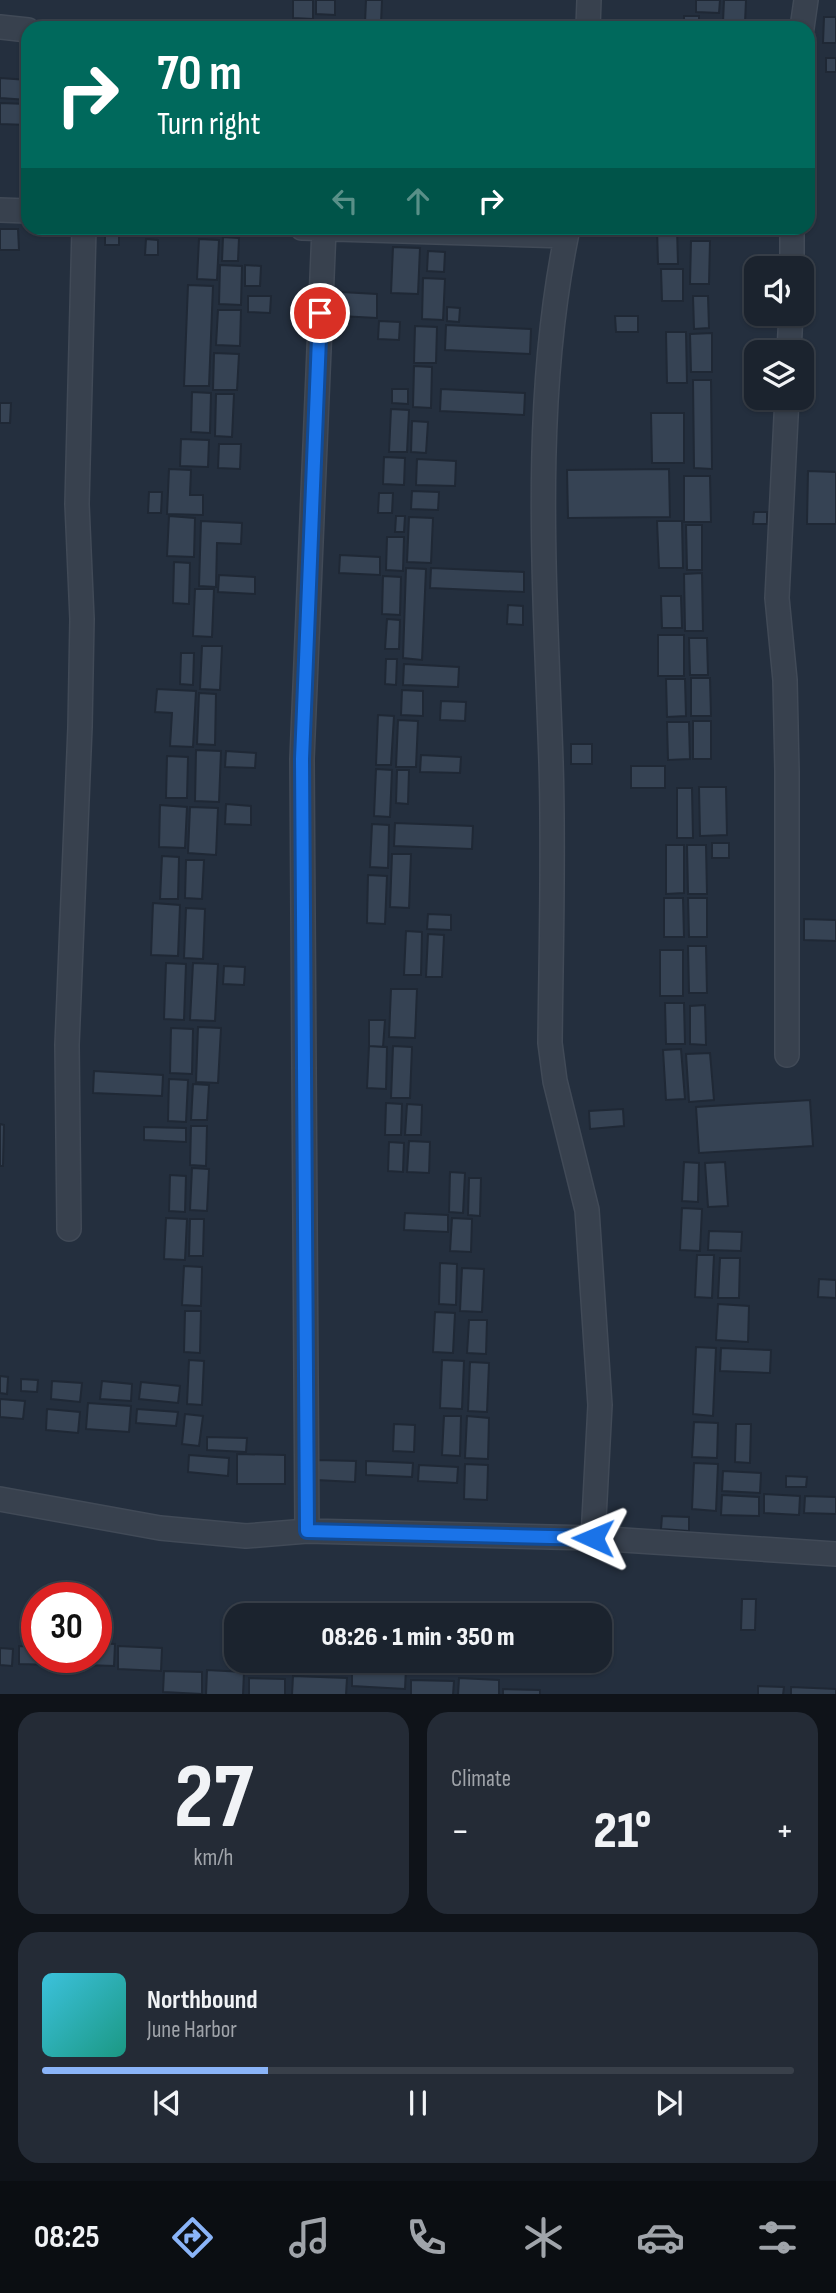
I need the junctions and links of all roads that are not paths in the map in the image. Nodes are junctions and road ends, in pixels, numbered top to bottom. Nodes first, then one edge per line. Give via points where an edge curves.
1 (589, 0) edge
2 (806, 0) edge
3 (588, 21) edge
4 (803, 21) edge
5 (0, 27) edge
6 (21, 29) edge
7 (0, 210) edge
8 (21, 211) edge
9 (84, 235) edge
10 (313, 235) edge
11 (567, 235) edge
12 (792, 235) edge
13 (792, 256) edge
14 (786, 410) edge
15 (787, 1055) dead end
16 (69, 1229) dead end
17 (0, 1499) edge
18 (307, 1531) junction
19 (593, 1538) junction
20 (836, 1554) edge

1 - 3 street
2 - 4 street
5 - 6 street
7 - 8 street
9 - 16 street via 77,504 82,619 67,1045
10 - 18 street via 302,759
11 - 19 street via 550,344 543,443 552,782 550,1043 587,1210 600,1405
12 - 13 street
14 - 15 street via 778,598 787,771
17 - 18 street via 160,1528 246,1536
18 - 19 street
19 - 20 street

